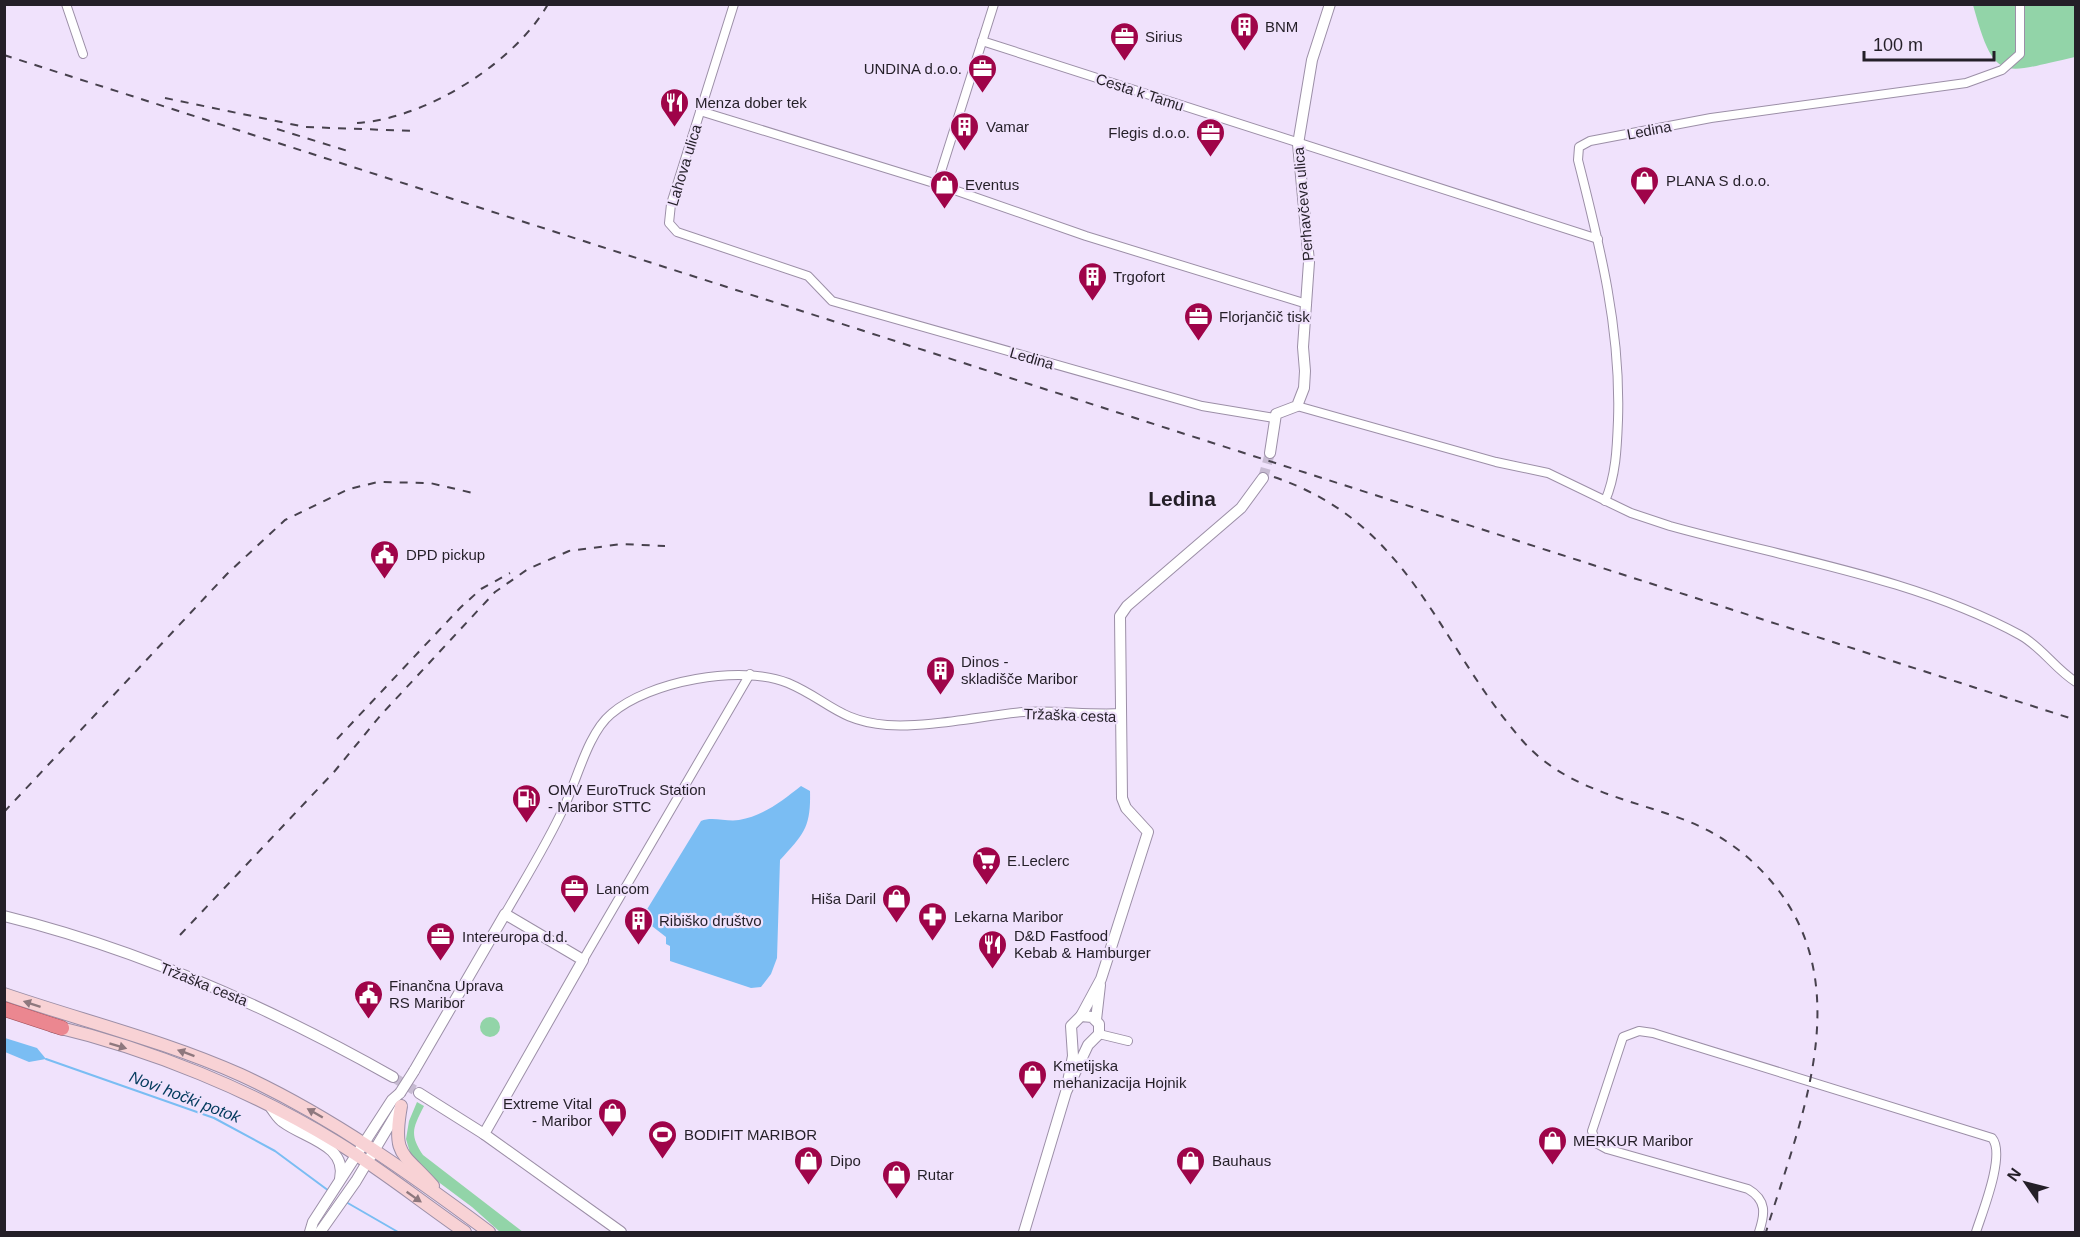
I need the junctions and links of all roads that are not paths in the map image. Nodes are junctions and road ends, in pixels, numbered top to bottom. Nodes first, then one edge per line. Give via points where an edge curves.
1 (66, 4) edge
2 (734, 4) edge
3 (994, 4) edge
4 (1330, 4) edge
5 (2020, 4) edge
6 (982, 41) junction
7 (83, 54) dead end
8 (700, 111) junction
9 (1298, 144) junction
10 (937, 184) junction
11 (1598, 239) junction
12 (802, 273) joint
13 (1307, 304) junction
14 (1297, 406) junction
15 (1274, 418) junction
16 (1270, 453) tunnel mouth
17 (1263, 478) tunnel mouth
18 (1605, 501) junction
19 (750, 674) junction
20 (2076, 682) edge
21 (1122, 713) junction
22 (505, 914) junction
23 (4, 915) edge
24 (584, 960) junction
25 (1101, 979) junction
26 (4, 994) edge
27 (4, 1009) edge
28 (4, 1015) edge
29 (1082, 1016) junction
30 (1096, 1020) junction
31 (62, 1029) junction
32 (1099, 1034) junction
33 (1073, 1039) junction
34 (1128, 1041) dead end
35 (1088, 1045) junction
36 (393, 1077) tunnel mouth
37 (1066, 1092) junction
38 (419, 1093) tunnel mouth
39 (401, 1100) junction
40 (270, 1108) junction
41 (484, 1134) junction
42 (369, 1147) junction
43 (361, 1160) junction
44 (339, 1181) junction
45 (441, 1196) junction
46 (310, 1233) edge
47 (320, 1233) edge
48 (465, 1233) edge
49 (489, 1233) edge
50 (621, 1233) edge
51 (1024, 1233) edge
52 (1759, 1233) edge
53 (1976, 1233) edge

1 - 7 street
2 - 8 street, Lahova ulica
3 - 6 street
4 - 9 street, Perhavčeva ulica via 1312,60
5 - 11 street, Ledina via 2020,54 2002,70 1982,78 1935,88 1711,118 1582,143 1578,160
6 - 9 street, Cesta k Tamu
6 - 10 street
8 - 10 street
8 - 12 street, Lahova ulica via 671,204 668,217 672,228 685,236
9 - 11 street, Cesta k Tamu
9 - 13 street, Perhavčeva ulica via 1309,262
10 - 13 street via 1086,236
11 - 18 street, Ledina via 1618,355 1614,470
12 - 15 street, Ledina via 832,301 1202,406
13 - 14 street, Perhavčeva ulica via 1304,388
14 - 15 street via 1282,410
14 - 18 street via 1548,473
15 - 16 street
17 - 21 street via 1241,508 1123,611 1119,629
18 - 20 street via 1670,526 1916,591 1958,606 2022,636
19 - 21 street, Tržaška cesta via 773,677 826,707 865,723 900,725 1035,712
19 - 22 street, Tržaška cesta via 683,681 611,714 594,736 564,809
19 - 24 street
21 - 25 street, Tržaška cesta via 1122,798 1148,832
22 - 24 street
22 - 39 street, Tržaška cesta, bridge
23 - 36 street, Tržaška cesta via 90,940 226,992 286,1019
24 - 41 street
25 - 29 street
25 - 30 street
42 -> 26 main road via 283,1096 203,1060
27 - 31 highway
28 - 31 main road
29 - 30 street
29 - 33 street via 1071,1026
30 - 32 street
31 -> 40 main road via 183,1068
32 - 34 street
32 - 35 street
33 - 35 street
33 - 37 street
35 - 37 street
37 - 51 street
38 - 41 street
39 - 42 street, Tržaška cesta via 392,1100
39 - 45 main road via 396,1132 399,1149
40 - 43 main road via 316,1130
40 - 44 street via 282,1121 334,1152 341,1161
41 - 50 street
42 - 43 street
42 - 45 main road
43 - 44 street
43 - 47 street via 350,1189
43 -> 48 main road
44 - 46 street
45 - 49 main road
52 - 53 street via 1763,1203 1748,1189 1596,1143 1594,1122 1623,1037 1629,1032 1653,1033 1992,1138 1998,1158

